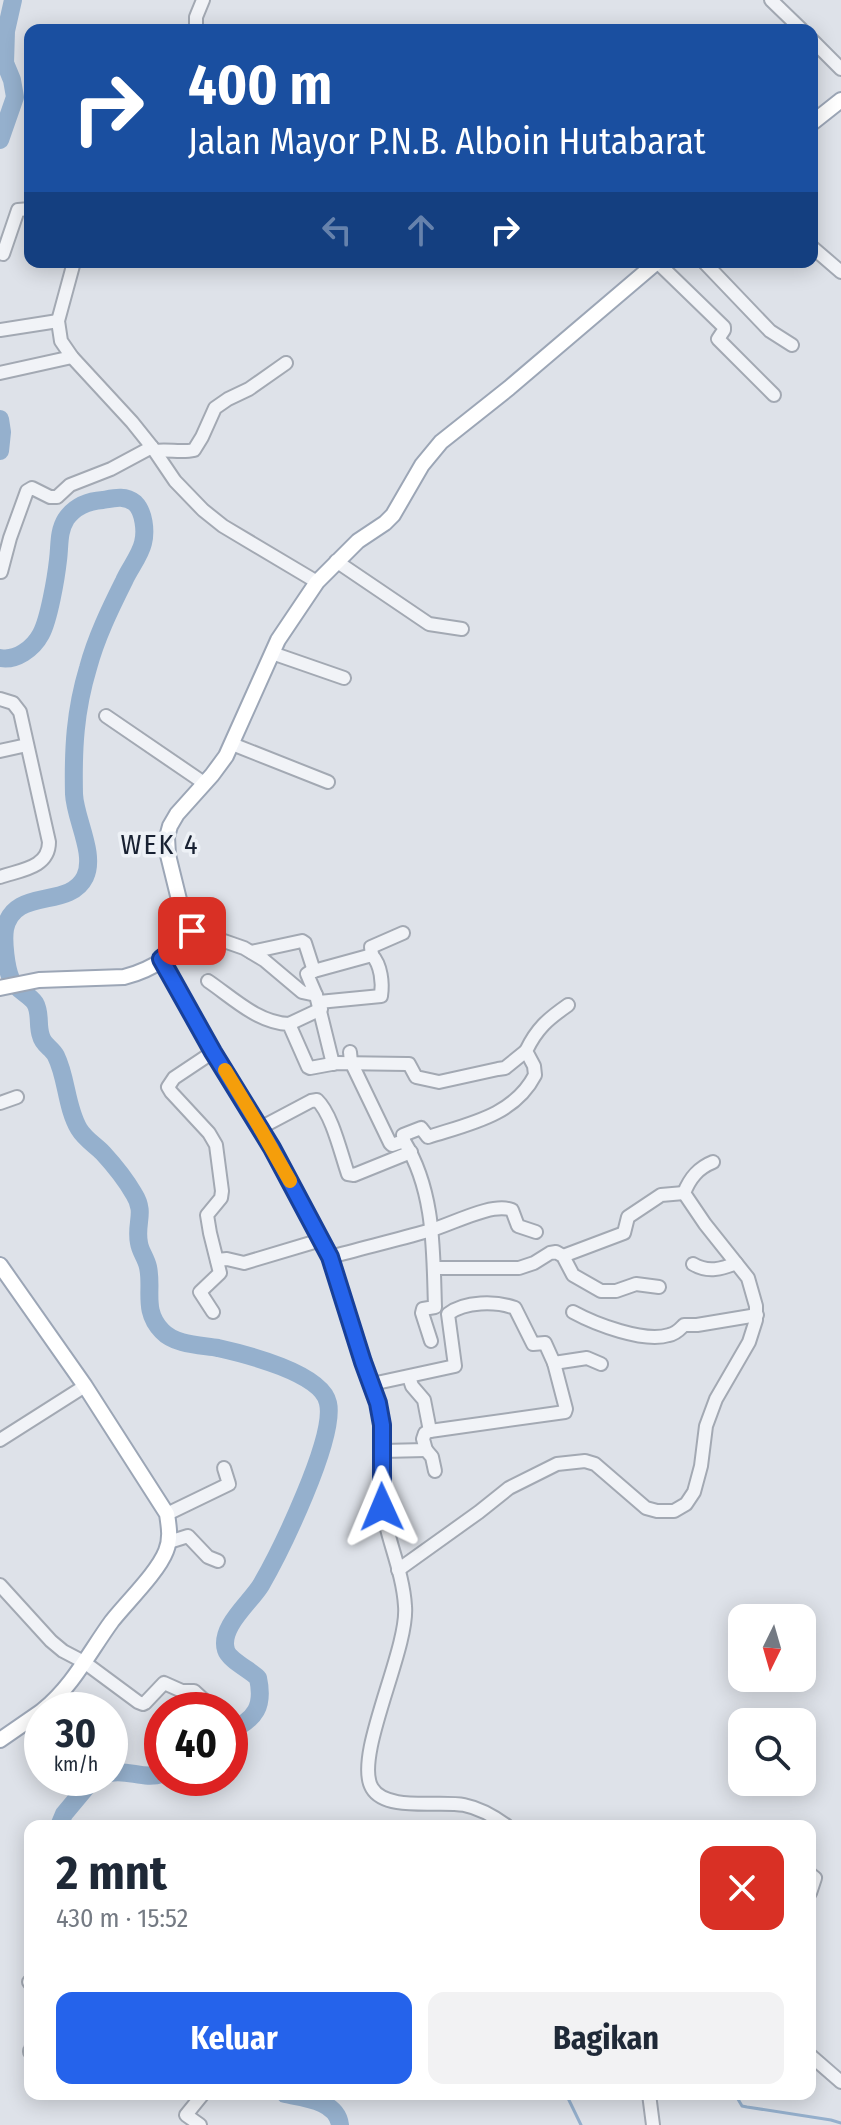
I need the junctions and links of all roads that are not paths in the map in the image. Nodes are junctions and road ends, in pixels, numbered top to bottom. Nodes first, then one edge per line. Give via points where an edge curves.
1 (203, 0) edge
2 (771, 0) edge
3 (196, 24) edge
4 (796, 24) edge
5 (818, 46) edge
6 (841, 69) edge
7 (841, 100) edge
8 (818, 118) edge
9 (24, 210) edge
10 (818, 252) edge
11 (3, 254) dead end
12 (72, 268) edge
13 (650, 268) edge
14 (663, 268) edge
15 (710, 268) edge
16 (841, 272) edge
17 (58, 321) junction
18 (0, 330) edge
19 (792, 345) dead end
20 (72, 357) junction
21 (286, 363) dead end
22 (0, 373) edge
23 (774, 395) dead end
24 (154, 449) junction
25 (336, 561) junction
26 (1, 572) edge
27 (317, 582) junction
28 (462, 629) dead end
29 (272, 653) junction
30 (344, 678) dead end
31 (0, 699) edge
32 (106, 716) dead end
33 (232, 744) junction
34 (27, 745) junction
35 (0, 751) edge
36 (328, 782) dead end
37 (204, 783) junction
38 (0, 877) edge
39 (185, 931) junction
40 (403, 933) dead end
41 (251, 952) junction
42 (372, 955) junction
43 (161, 959) junction
44 (314, 971) junction
45 (208, 981) dead end
46 (0, 988) edge
47 (318, 1002) junction
48 (568, 1005) dead end
49 (289, 1024) junction
50 (526, 1051) junction
51 (213, 1052) junction
52 (351, 1057) junction
53 (333, 1064) junction
54 (17, 1097) dead end
55 (0, 1103) edge
56 (260, 1128) junction
57 (408, 1146) junction
58 (713, 1162) dead end
59 (684, 1193) junction
60 (432, 1230) junction
61 (536, 1232) dead end
62 (321, 1240) junction
63 (563, 1256) junction
64 (330, 1257) junction
65 (217, 1260) junction
66 (736, 1263) junction
67 (693, 1264) dead end
68 (0, 1265) edge
69 (434, 1268) junction
70 (659, 1287) dead end
71 (213, 1312) dead end
72 (573, 1312) dead end
73 (757, 1315) junction
74 (431, 1341) dead end
75 (554, 1363) junction
76 (601, 1364) dead end
77 (409, 1377) junction
78 (372, 1384) junction
79 (85, 1386) junction
80 (430, 1431) junction
81 (0, 1440) edge
82 (426, 1450) junction
83 (382, 1451) junction
84 (224, 1468) dead end
85 (435, 1471) dead end
86 (167, 1514) junction
87 (169, 1542) junction
88 (218, 1561) dead end
89 (398, 1570) junction
90 (0, 1585) edge
91 (84, 1662) junction
92 (63, 1692) edge
93 (155, 1692) edge
94 (184, 1692) edge
95 (144, 1703) edge
96 (24, 1723) edge
97 (0, 1740) edge
98 (498, 1820) edge
99 (816, 2060) edge
100 (841, 2082) edge
101 (198, 2100) edge
102 (650, 2100) edge
103 (200, 2125) edge
104 (653, 2125) edge

1 - 3 street
2 - 4 street
5 - 6 street
7 - 8 main road
9 - 11 street via 18,210
10 - 16 street
12 - 17 street
13 - 25 main road via 441,442 393,515
14 - 23 street via 724,327 718,339
15 - 19 street via 770,331
17 - 18 street
17 - 20 street via 61,341
20 - 22 street
20 - 24 street
21 - 24 street via 215,408 194,450
24 - 26 street via 70,485 57,497 27,491
24 - 27 street via 203,510
25 - 27 main road
25 - 28 street via 429,624
27 - 29 main road
29 - 30 street
29 - 33 main road
31 - 34 street via 18,708
32 - 37 street
33 - 36 street
33 - 37 main road
34 - 35 street
34 - 38 street via 49,849 39,863
37 - 39 main road via 177,814 167,837
39 - 41 street
39 - 43 main road via 179,945
40 - 42 street via 371,947
41 - 44 street via 302,941
41 - 47 street
42 - 44 street
42 - 47 street via 378,963 381,996
43 - 46 main road via 124,977 39,980
43 - 51 street
44 - 47 street via 307,974
45 - 49 street via 249,1010
47 - 49 street
47 - 53 street
48 - 50 street via 542,1024
49 - 53 street via 308,1067
50 - 52 street via 505,1068 439,1082 416,1077 409,1064
50 - 57 street via 535,1075 504,1110 428,1137 421,1128 403,1135
51 - 56 street
51 - 65 street via 174,1078 168,1088 216,1145 222,1191 207,1215
52 - 53 street
52 - 57 street via 391,1145
54 - 55 street
56 - 57 street via 317,1100 348,1174 354,1175
56 - 62 street
57 - 60 street via 423,1182
58 - 59 street via 694,1175
59 - 63 street via 661,1195 629,1216 624,1233
59 - 66 street
60 - 61 street via 510,1208 518,1226
60 - 64 street
60 - 69 street
62 - 64 street
62 - 65 street via 247,1262
63 - 69 street via 550,1253 519,1268
63 - 70 street via 573,1275 601,1291 636,1284
64 - 78 street
65 - 71 street via 220,1275 200,1292
66 - 67 street via 710,1270
66 - 73 street via 748,1278
68 - 79 main road
69 - 74 street via 435,1307 422,1313
72 - 73 street via 640,1336 668,1336 684,1325
73 - 89 street via 749,1342 716,1399 694,1492 686,1504 674,1511 646,1508 595,1464 557,1464 509,1488
75 - 76 street via 587,1358
75 - 77 street via 545,1343 533,1344 515,1308 471,1305 448,1314 455,1366
75 - 80 street via 565,1412
77 - 78 street
77 - 80 street via 423,1397
78 - 83 street
79 - 81 street
79 - 86 main road
80 - 82 street via 423,1436
82 - 83 street
82 - 85 street
83 - 89 street via 382,1507
84 - 86 street via 229,1484
86 - 87 main road
87 - 88 street via 188,1536
87 - 91 main road via 161,1561
89 - 98 street via 404,1628 373,1738 369,1782 384,1799 464,1805
90 - 91 street via 51,1641
91 - 92 main road
91 - 95 street
93 - 94 street via 164,1683
96 - 97 main road
99 - 100 street
101 - 103 street via 186,2115
102 - 104 street

